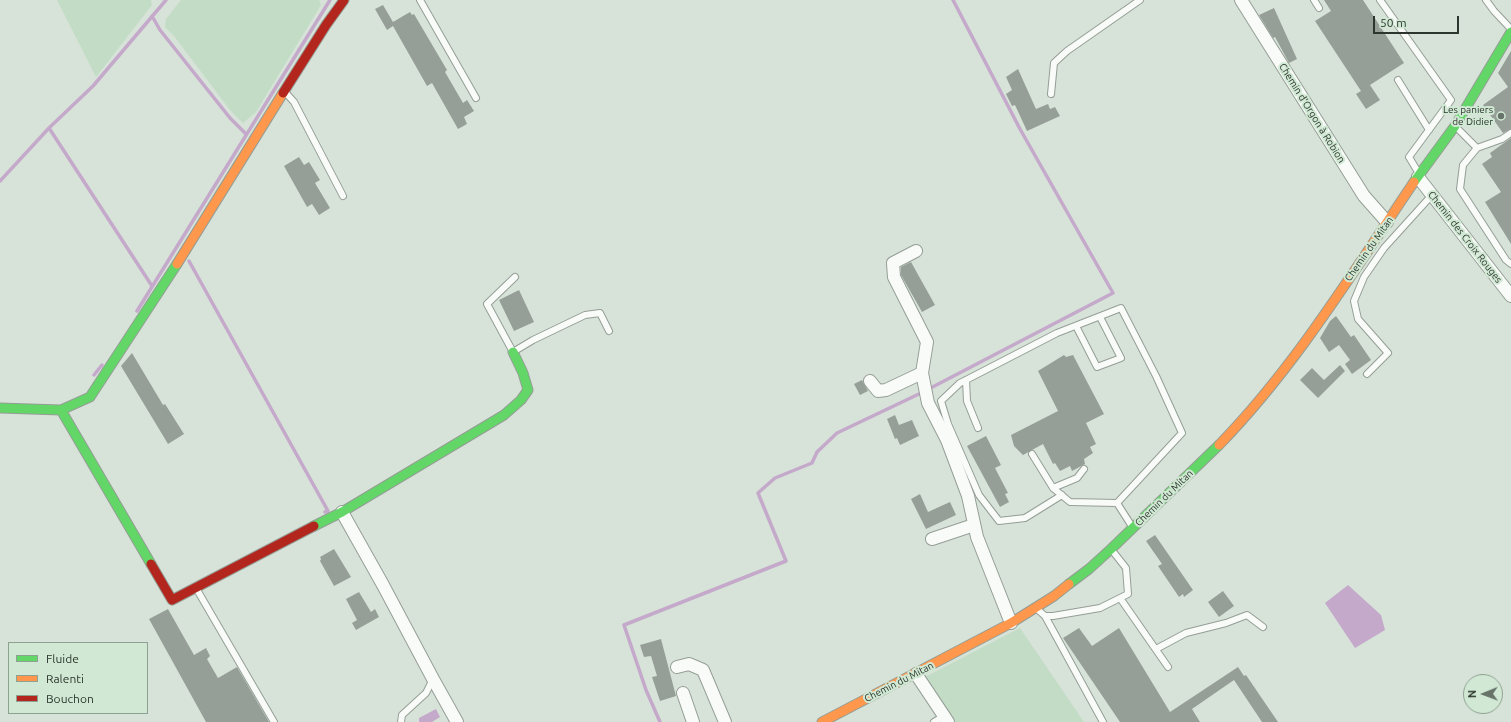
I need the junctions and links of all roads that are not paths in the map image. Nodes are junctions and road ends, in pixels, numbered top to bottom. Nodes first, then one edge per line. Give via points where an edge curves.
1 (344, 0) edge
2 (420, 0) edge
3 (1140, 0) edge
4 (1241, 0) edge
5 (1314, 0) edge
6 (1380, 0) edge
7 (1486, 0) edge
8 (1319, 8) dead end
9 (1511, 29) edge
10 (1511, 32) edge
11 (1398, 80) dead end
12 (284, 91) junction
13 (1051, 94) dead end
14 (476, 98) dead end
15 (1455, 126) junction
16 (1429, 130) junction
17 (1511, 133) edge
18 (1477, 148) junction
19 (1419, 176) junction
20 (1432, 195) junction
21 (343, 196) dead end
22 (1387, 222) junction
23 (916, 251) dead end
24 (1511, 264) edge
25 (514, 277) dead end
26 (1511, 296) edge
27 (1100, 317) junction
28 (1076, 326) junction
29 (609, 331) dead end
30 (513, 352) junction
31 (922, 373) junction
32 (1367, 374) dead end
33 (966, 380) junction
34 (870, 382) dead end
35 (0, 408) edge
36 (61, 410) junction
37 (978, 428) dead end
38 (1032, 454) dead end
39 (1084, 469) dead end
40 (1053, 488) junction
41 (1062, 495) junction
42 (1117, 503) junction
43 (342, 512) junction
44 (974, 525) junction
45 (1133, 528) junction
46 (932, 539) dead end
47 (1111, 549) junction
48 (196, 588) junction
49 (1120, 598) junction
50 (1036, 608) junction
51 (1045, 616) junction
52 (1011, 623) junction
53 (1263, 627) dead end
54 (1156, 649) junction
55 (677, 667) dead end
56 (1168, 667) dead end
57 (916, 674) junction
58 (433, 679) junction
59 (683, 694) dead end
60 (942, 720) edge
61 (274, 722) edge
62 (401, 722) edge
63 (457, 722) edge
64 (693, 722) edge
65 (725, 722) edge
66 (822, 722) edge
67 (1103, 722) edge

1 - 12 street
2 - 14 lane
3 - 13 lane via 1054,63
4 - 22 street, Chemin d'Orgon à Robion via 1364,196
5 - 8 lane
6 - 16 lane via 1451,100
7 - 9 lane
10 - 15 street, Chemin du Mitan
11 - 16 lane
12 - 21 lane via 294,102
12 - 36 street via 178,262 90,397
15 - 18 lane
15 - 19 street, Chemin du Mitan
16 - 19 lane via 1409,157
17 - 18 lane
18 - 24 lane via 1463,165 1460,189
19 - 20 street, Chemin des Croix Rouges
19 - 22 street, Chemin du Mitan
20 - 26 street, Chemin des Croix Rouges
20 - 32 lane via 1384,248 1364,277 1354,301 1358,319 1388,353
22 - 45 street, Chemin du Mitan via 1308,337 1241,422
23 - 31 street via 893,263 893,270 894,277 927,342
25 - 30 lane via 487,304
27 - 28 lane
27 - 28 lane via 1121,358 1097,367
27 - 42 lane via 1122,308 1182,433
28 - 33 lane via 1057,333
29 - 30 lane via 600,314 585,315
30 - 43 street via 528,390 521,400 504,415
31 - 34 street via 886,390 878,391
31 - 44 street via 932,423 947,440 968,496
33 - 37 lane via 967,401
33 - 41 lane via 941,401 948,424 979,495 999,521 1025,518
35 - 36 street
36 - 48 street via 172,600
38 - 40 lane
39 - 40 lane via 1077,478
40 - 41 lane
41 - 42 lane via 1070,502
42 - 45 lane
43 - 48 street
43 - 58 street
44 - 46 street
44 - 52 street
45 - 47 street, Chemin du Mitan
47 - 49 lane via 1126,568 1128,594
47 - 50 street, Chemin du Mitan via 1073,582
48 - 61 lane
49 - 51 lane via 1100,608
49 - 54 lane
50 - 51 lane
50 - 52 street, Chemin du Mitan
51 - 67 lane
52 - 57 street, Chemin du Mitan
53 - 54 lane via 1247,615 1186,633
54 - 56 lane
55 - 65 street via 689,664 703,670
57 - 60 street
57 - 66 street, Chemin du Mitan
58 - 62 lane via 426,693 402,715
58 - 63 street
59 - 64 street

